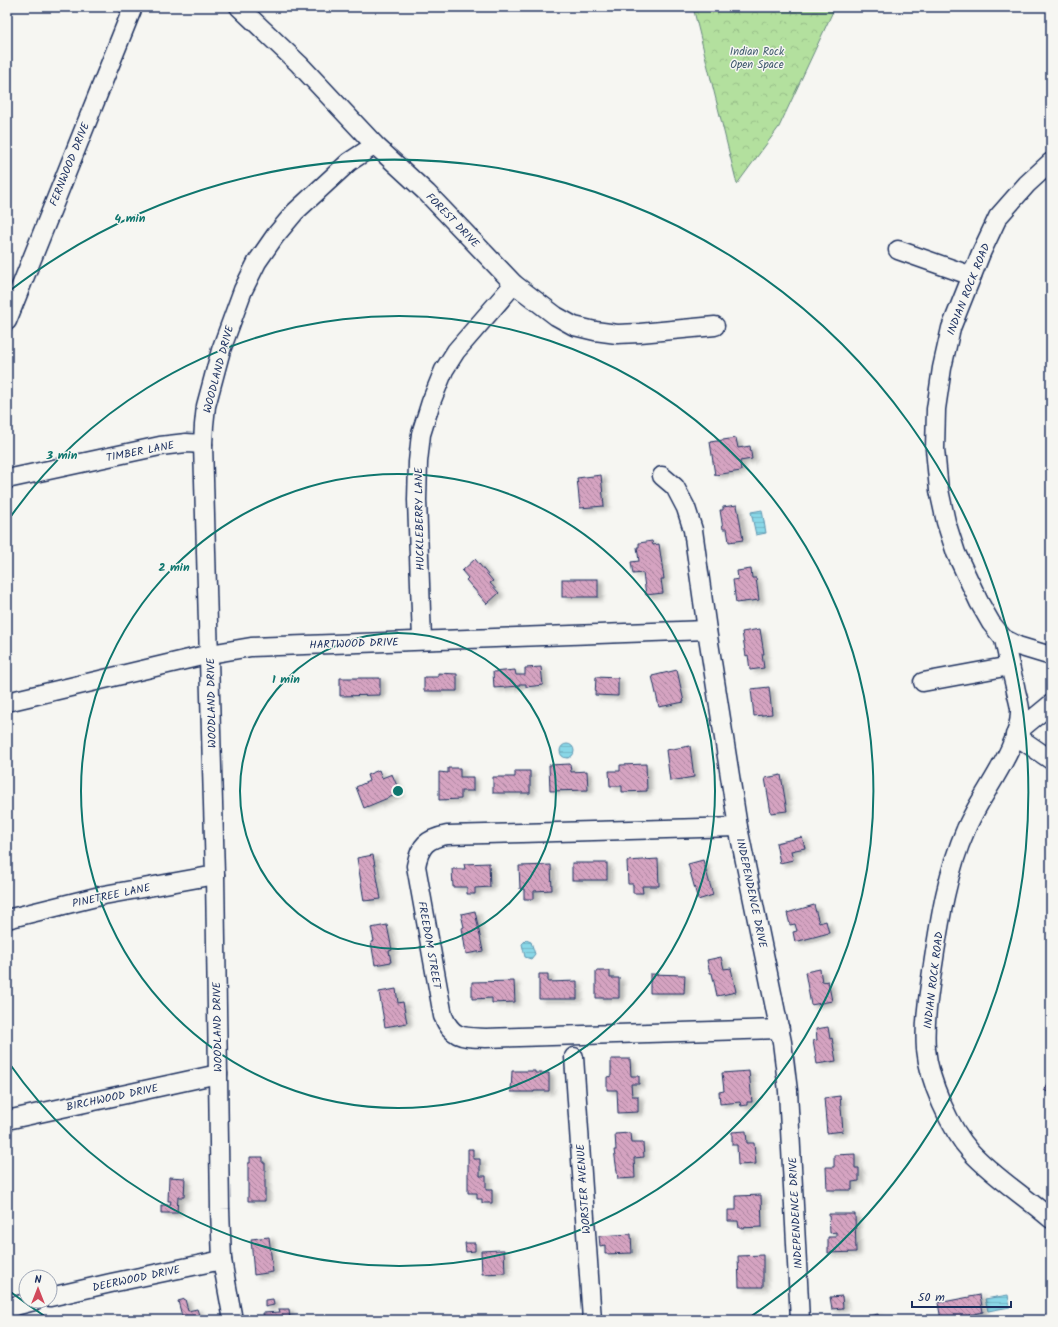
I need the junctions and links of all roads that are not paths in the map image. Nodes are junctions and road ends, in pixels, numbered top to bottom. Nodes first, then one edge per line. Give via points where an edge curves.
1 (133, 7) edge
2 (239, 7) edge
3 (375, 146) junction
4 (1051, 162) edge
5 (898, 250) dead end
6 (972, 276) junction
7 (514, 284) junction
8 (7, 321) edge
9 (715, 326) dead end
10 (203, 444) junction
11 (662, 476) dead end
12 (7, 479) edge
13 (707, 630) junction
14 (1004, 639) junction
15 (422, 640) junction
16 (210, 654) junction
17 (1051, 656) edge
18 (1010, 666) junction
19 (922, 682) dead end
20 (7, 702) edge
21 (1051, 704) edge
22 (1016, 734) junction
23 (1051, 760) edge
24 (738, 827) junction
25 (215, 876) junction
26 (7, 919) edge
27 (780, 1029) junction
28 (574, 1058) dead end
29 (218, 1074) junction
30 (7, 1120) edge
31 (1051, 1219) edge
32 (222, 1260) junction
33 (58, 1295) edge
34 (18, 1305) edge
35 (7, 1308) edge
36 (233, 1320) edge
37 (592, 1320) edge
38 (800, 1320) edge

1 - 8 street, FERNWOOD DRIVE
2 - 3 street, FOREST DRIVE via 299,64
3 - 7 street, FOREST DRIVE via 427,193
3 - 10 street, WOODLAND DRIVE via 349,162 295,212 257,262 231,320 219,358 206,406
4 - 6 street, INDIAN ROCK ROAD via 998,217
5 - 6 street
6 - 14 street, INDIAN ROCK ROAD via 951,328 942,368 934,449 938,490 956,553 979,602
7 - 9 street, FOREST DRIVE via 556,316 574,326 595,331 617,334
7 - 15 street, HUCKLEBERRY LANE via 456,351 444,370 422,434 417,500
10 - 12 street, TIMBER LANE via 160,446
10 - 16 street, WOODLAND DRIVE
11 - 13 street, INDEPENDENCE DRIVE via 675,487 686,508 693,530
13 - 15 street, HARTWOOD DRIVE
13 - 24 street, INDEPENDENCE DRIVE
14 - 17 street, INDIAN ROCK ROAD
14 - 18 street, INDIAN ROCK ROAD
15 - 16 street, HARTWOOD DRIVE via 251,647
16 - 20 street, HARTWOOD DRIVE
16 - 25 street, WOODLAND DRIVE
18 - 19 street
18 - 22 street, INDIAN ROCK ROAD via 1020,709
21 - 22 street, INDIAN ROCK ROAD
22 - 23 street
22 - 31 street, INDIAN ROCK ROAD via 966,829 953,866 930,986 926,1050 943,1107 971,1152 996,1176
24 - 27 street, INDEPENDENCE DRIVE
24 - 27 street, FREEDOM STREET via 447,835 424,844 416,866 442,1016 454,1034 486,1038
25 - 26 street, PINETREE LANE via 104,895
25 - 29 street, WOODLAND DRIVE
27 - 38 street, INDEPENDENCE DRIVE via 788,1091
28 - 37 street, WORSTER AVENUE
29 - 30 street, BIRCHWOOD DRIVE
29 - 32 street, WOODLAND DRIVE
32 - 33 street, DEERWOOD DRIVE
32 - 36 street, WOODLAND DRIVE
34 - 35 street

